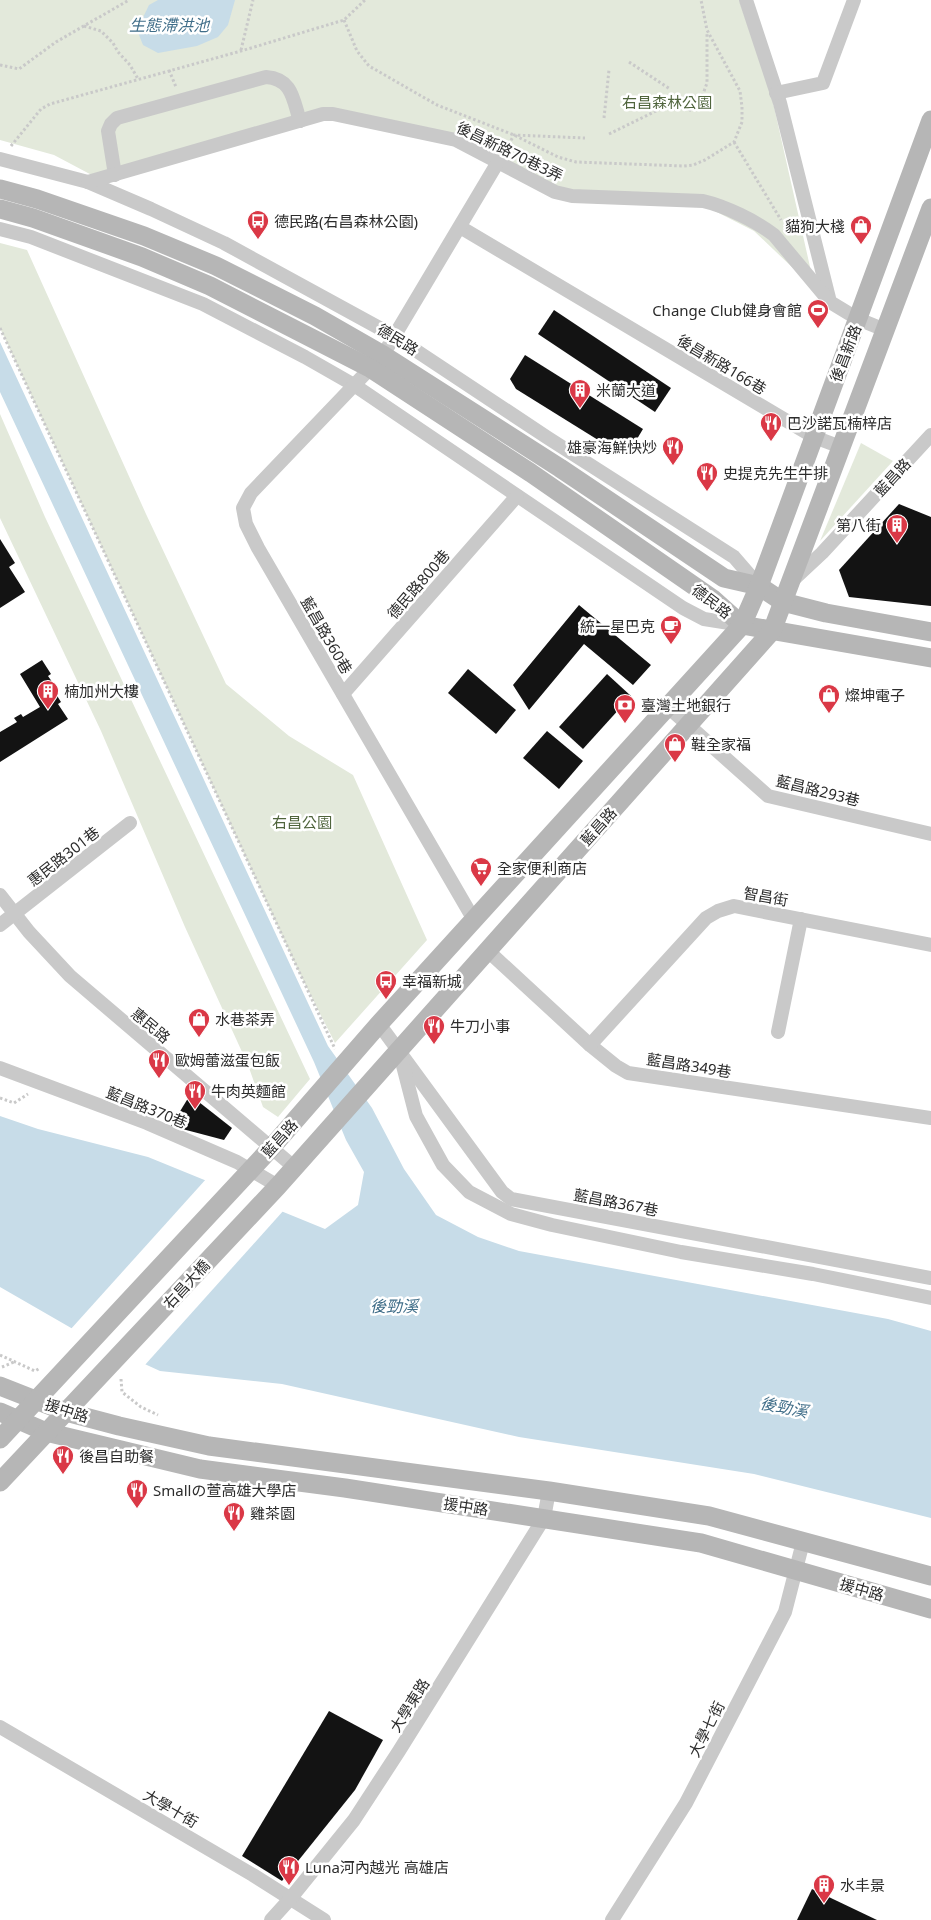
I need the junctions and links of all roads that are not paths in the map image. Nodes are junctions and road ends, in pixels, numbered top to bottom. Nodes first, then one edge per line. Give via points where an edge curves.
1 (746, 0) edge
2 (854, 0) edge
3 (776, 93) junction
4 (931, 120) edge
5 (300, 121) junction
6 (1, 159) edge
7 (498, 162) junction
8 (115, 175) junction
9 (88, 182) junction
10 (0, 189) edge
11 (931, 208) edge
12 (0, 209) edge
13 (460, 227) junction
14 (0, 229) edge
15 (830, 302) junction
16 (858, 319) junction
17 (886, 330) junction
18 (394, 336) junction
19 (383, 355) junction
20 (370, 368) junction
21 (354, 385) junction
22 (931, 435) edge
23 (814, 437) junction
24 (841, 447) junction
25 (517, 496) junction
26 (790, 584) junction
27 (759, 586) junction
28 (783, 602) junction
29 (742, 625) junction
30 (772, 631) junction
31 (931, 632) edge
32 (931, 658) edge
33 (343, 694) junction
34 (668, 706) junction
35 (688, 725) junction
36 (130, 823) dead end
37 (931, 834) edge
38 (0, 895) edge
39 (15, 914) junction
40 (801, 919) junction
41 (474, 920) junction
42 (0, 925) edge
43 (931, 945) edge
44 (487, 950) junction
45 (379, 1024) junction
46 (778, 1032) dead end
47 (590, 1044) junction
48 (398, 1050) junction
49 (0, 1068) edge
50 (931, 1118) edge
51 (271, 1148) junction
52 (294, 1167) junction
53 (245, 1176) junction
54 (272, 1191) junction
55 (931, 1278) edge
56 (931, 1298) edge
57 (0, 1386) edge
58 (37, 1400) junction
59 (0, 1412) edge
60 (66, 1412) junction
61 (18, 1420) junction
62 (46, 1432) junction
63 (0, 1439) edge
64 (0, 1482) edge
65 (549, 1491) junction
66 (544, 1518) junction
67 (803, 1542) junction
68 (796, 1570) junction
69 (931, 1576) edge
70 (931, 1609) edge
71 (0, 1727) edge
72 (290, 1899) junction
73 (270, 1920) edge
74 (324, 1920) edge
75 (612, 1920) edge

1 - 3 street
2 - 3 street via 823,83
3 - 15 street
4 - 16 street, 後昌新路
5 - 7 street, 後昌新路70巷3弄 via 323,114 342,116 456,140
5 - 8 street, 後昌新路70巷3弄
5 - 8 street via 285,82 266,77 117,118 108,131
6 - 9 street, 德民路
7 - 13 street, 藍昌路360巷
7 - 15 street, 後昌新路70巷3弄 via 555,192 572,196 715,203 766,228
8 - 9 street, 後昌新路70巷3弄
9 - 18 street, 德民路 via 224,243
10 - 19 street, 德民路 via 144,236 216,266
11 - 17 street, 後昌新路
12 - 20 street, 德民路 via 142,257 202,282
13 - 18 street, 藍昌路360巷
13 - 23 street, 後昌新路166巷
14 - 21 street, 德民路 via 31,237 203,304
15 - 16 street, 後昌新路70巷3弄
16 - 17 street, 後昌新路70巷3弄
16 - 23 street, 後昌新路
17 - 24 street, 後昌新路
18 - 19 street, 藍昌路360巷
18 - 27 street, 德民路 via 734,557
19 - 20 street, 藍昌路360巷
19 - 27 street, 德民路 via 724,578
20 - 21 street, 藍昌路360巷
20 - 29 street, 德民路 via 531,473 713,600
21 - 25 street, 德民路
21 - 33 street, 藍昌路360巷 via 251,493 243,508 246,524 258,548
22 - 26 street, 藍昌路
23 - 24 street, 後昌新路166巷
23 - 27 street, 後昌新路
24 - 26 street, 後昌新路
25 - 29 street, 德民路 via 683,608 704,619
25 - 33 street, 德民路800巷
26 - 28 street, 後昌新路
27 - 28 street, 德民路
27 - 29 street, 藍昌路
28 - 30 street, 藍昌路
28 - 31 street, 德民路
29 - 30 street, 德民路
29 - 34 street, 藍昌路
30 - 32 street, 德民路
30 - 35 street, 藍昌路
33 - 41 street, 藍昌路360巷
34 - 35 street, 藍昌路293巷
34 - 41 street, 藍昌路
35 - 37 street, 藍昌路293巷 via 768,796
35 - 44 street, 藍昌路
36 - 39 street, 惠民路301巷
38 - 39 street, 惠民路
39 - 42 street, 惠民路301巷
39 - 51 street, 惠民路 via 70,976
40 - 43 street, 智昌街
40 - 46 street
40 - 47 street, 智昌街 via 734,906 706,918
41 - 44 street
41 - 45 street, 藍昌路
44 - 47 street, 藍昌路349巷
44 - 48 street, 藍昌路
45 - 48 street, 藍昌路367巷
45 - 51 street, 藍昌路
47 - 50 street, 藍昌路349巷 via 628,1073
48 - 52 street, 藍昌路
48 - 55 street, 藍昌路367巷 via 502,1192 511,1199
48 - 56 street via 416,1116 443,1165 469,1192 511,1214 681,1252
49 - 53 street, 藍昌路370巷 via 147,1123 238,1162
51 - 52 street, 惠民路
51 - 53 street, 藍昌路
52 - 54 street, 藍昌路
53 - 54 street, 藍昌路370巷
53 - 58 street, 右昌大橋
54 - 60 street, 右昌大橋
57 - 58 street, 援中路
58 - 60 street, 援中路
58 - 61 street
59 - 61 street, 援中路
60 - 62 street
60 - 65 street, 援中路 via 209,1446
61 - 62 street, 援中路
61 - 63 street
62 - 64 street
62 - 66 street, 援中路 via 200,1469
65 - 66 street, 大學東路
65 - 67 street, 援中路 via 709,1516
66 - 68 street, 援中路 via 701,1543
66 - 72 street, 大學東路 via 354,1820
67 - 68 street, 大學七街
67 - 69 street, 援中路
68 - 70 street, 援中路
68 - 75 street, 大學七街 via 785,1612 686,1803
71 - 72 street, 大學十街
72 - 73 street, 大學東路
72 - 74 street, 大學十街

